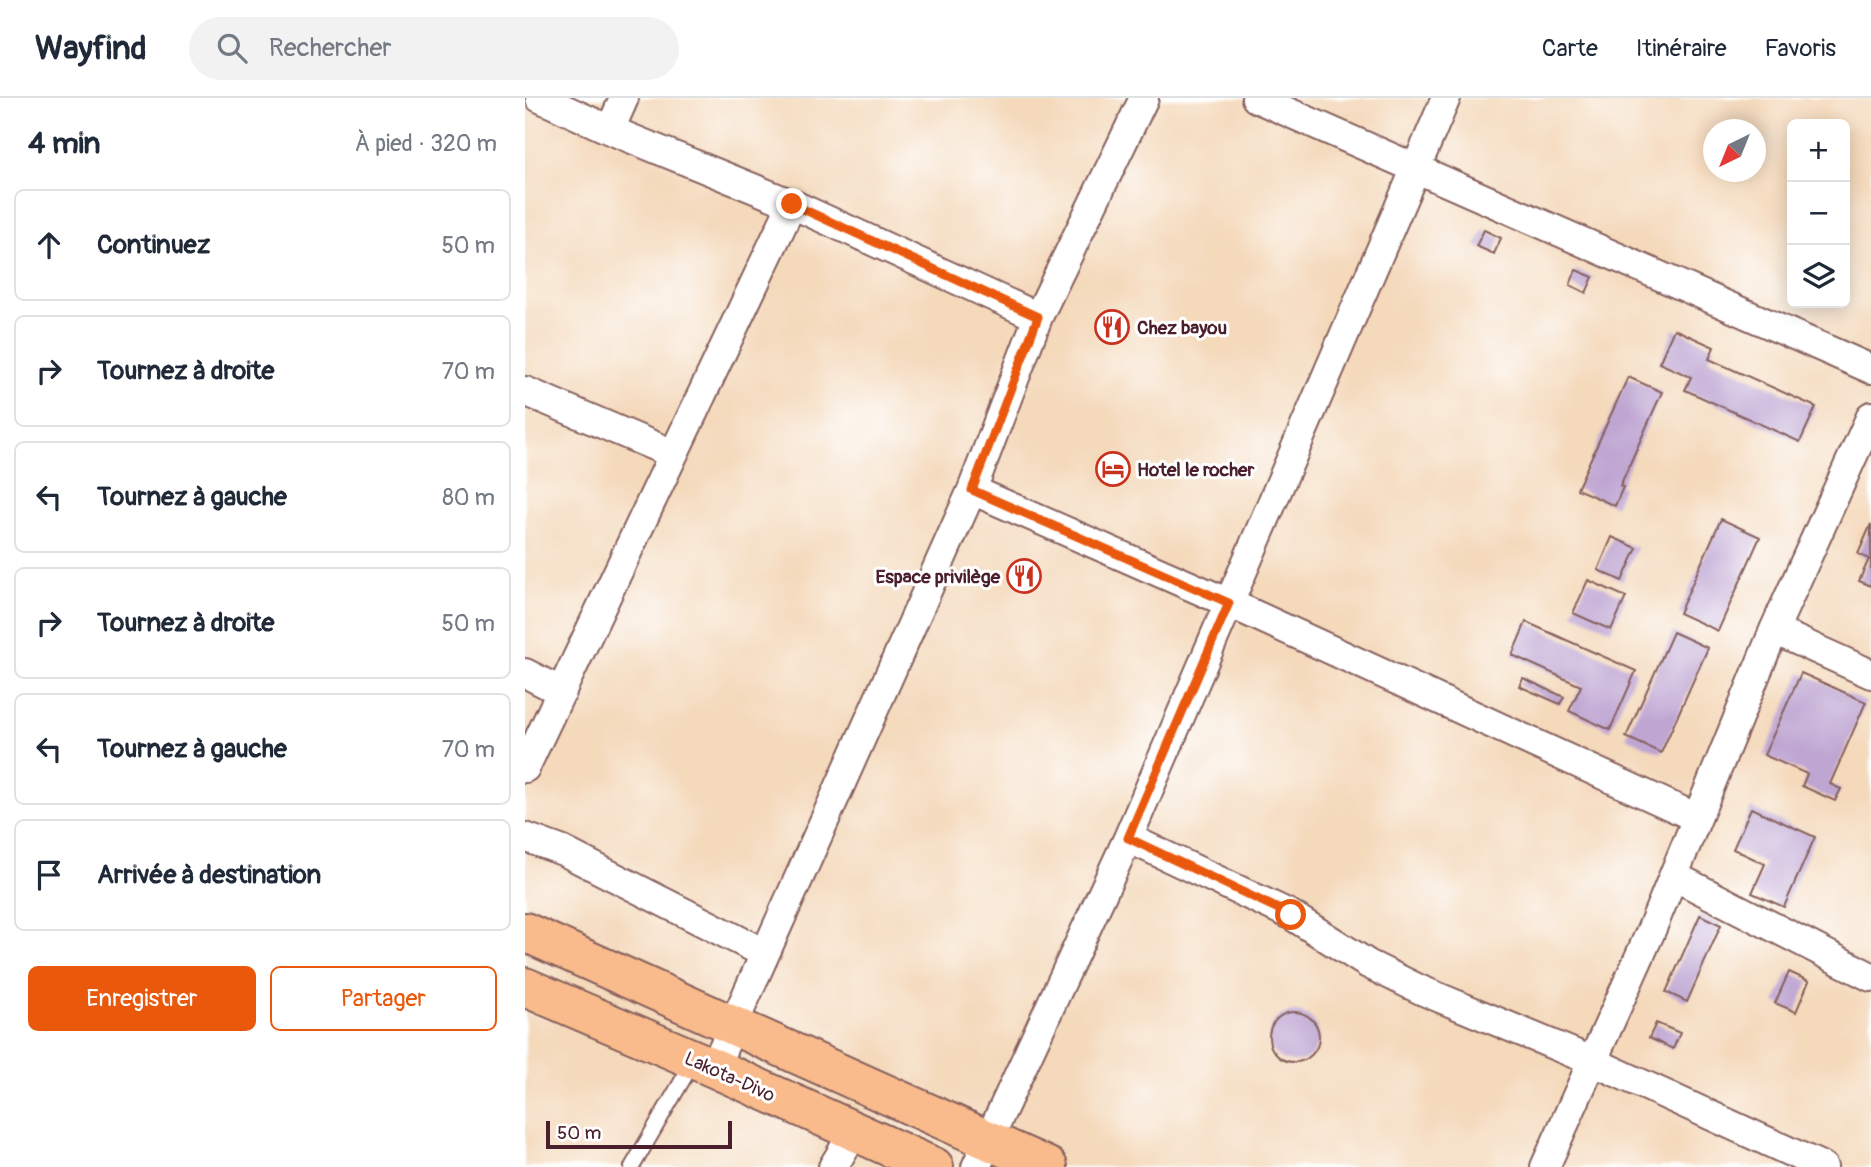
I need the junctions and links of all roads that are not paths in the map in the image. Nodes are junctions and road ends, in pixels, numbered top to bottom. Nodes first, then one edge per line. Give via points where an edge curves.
1 (540, 98) edge
2 (624, 98) edge
3 (1144, 98) edge
4 (1256, 98) edge
5 (1446, 98) edge
6 (610, 130) junction
7 (1417, 169) junction
8 (792, 204) junction
9 (1038, 317) junction
10 (1871, 369) edge
11 (525, 391) edge
12 (1871, 416) edge
13 (673, 454) junction
14 (972, 490) junction
15 (1229, 603) junction
16 (1774, 630) junction
17 (525, 673) edge
18 (1871, 674) edge
19 (562, 692) junction
20 (525, 768) edge
21 (1697, 818) junction
22 (525, 836) edge
23 (1128, 838) junction
24 (1674, 876) junction
25 (525, 932) edge
26 (764, 953) junction
27 (1871, 977) edge
28 (525, 987) edge
29 (732, 1026) junction
30 (1592, 1061) junction
31 (704, 1063) junction
32 (854, 1132) junction
33 (982, 1154) edge
34 (632, 1167) edge
35 (834, 1167) edge
36 (934, 1167) edge
37 (1048, 1167) edge
38 (1545, 1167) edge
39 (1823, 1167) edge

1 - 6 street
2 - 6 street
3 - 9 street
4 - 7 street
5 - 7 street
6 - 8 street
7 - 10 street
7 - 15 street
8 - 9 street
8 - 13 street
9 - 14 street
11 - 13 street
12 - 16 street
13 - 19 street
14 - 15 street
14 - 26 street
15 - 21 street
15 - 23 street
16 - 18 street
16 - 21 street
17 - 19 street
19 - 20 street
21 - 24 street
22 - 26 street
23 - 30 street via 1291,915 1421,990
23 - 33 street
24 - 27 street
24 - 30 street
25 - 29 main road
26 - 29 street
28 - 31 main road, Lakota-Divo
29 - 31 street
29 - 33 main road
30 - 38 street
30 - 39 street
31 - 32 main road, Lakota-Divo
31 - 34 lane
32 - 35 street
32 - 36 main road, Lakota-Divo
33 - 37 main road

